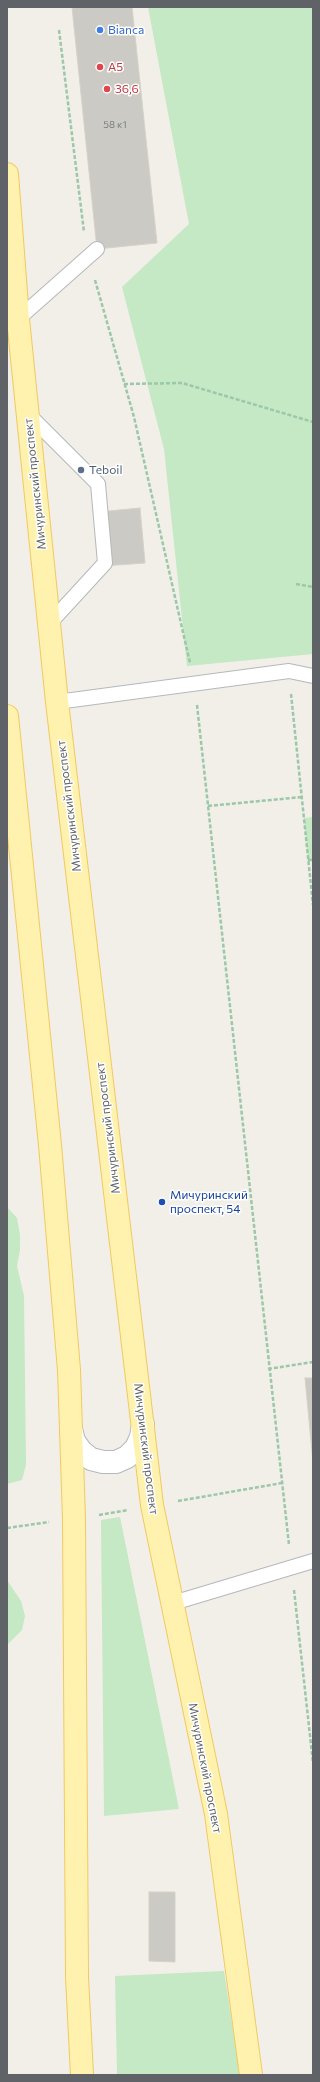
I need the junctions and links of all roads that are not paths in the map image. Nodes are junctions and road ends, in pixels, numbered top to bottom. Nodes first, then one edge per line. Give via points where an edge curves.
1 (7, 174) edge
2 (93, 253) road end
3 (18, 319) junction
4 (28, 414) junction
5 (49, 624) junction
6 (313, 676) edge
7 (57, 702) junction
8 (7, 716) edge
9 (143, 1424) junction
10 (71, 1429) junction
11 (313, 1561) edge
12 (173, 1603) junction
13 (82, 2075) edge
14 (251, 2075) edge

1 - 3 main road, Мичуринский проспект
2 - 3 lane
3 - 4 main road, Мичуринский проспект
4 - 5 main road, Мичуринский проспект
4 - 5 lane via 98,484 105,563
5 - 7 main road, Мичуринский проспект
6 - 7 lane via 289,671
7 - 9 main road, Мичуринский проспект
8 - 10 main road via 51,1160 69,1370
9 - 10 street via 136,1448 127,1457 116,1462 91,1459 74,1441
9 - 12 main road, Мичуринский проспект via 152,1505
10 - 13 main road via 74,1519 77,1977
11 - 12 lane
12 - 14 main road, Мичуринский проспект via 216,1814

